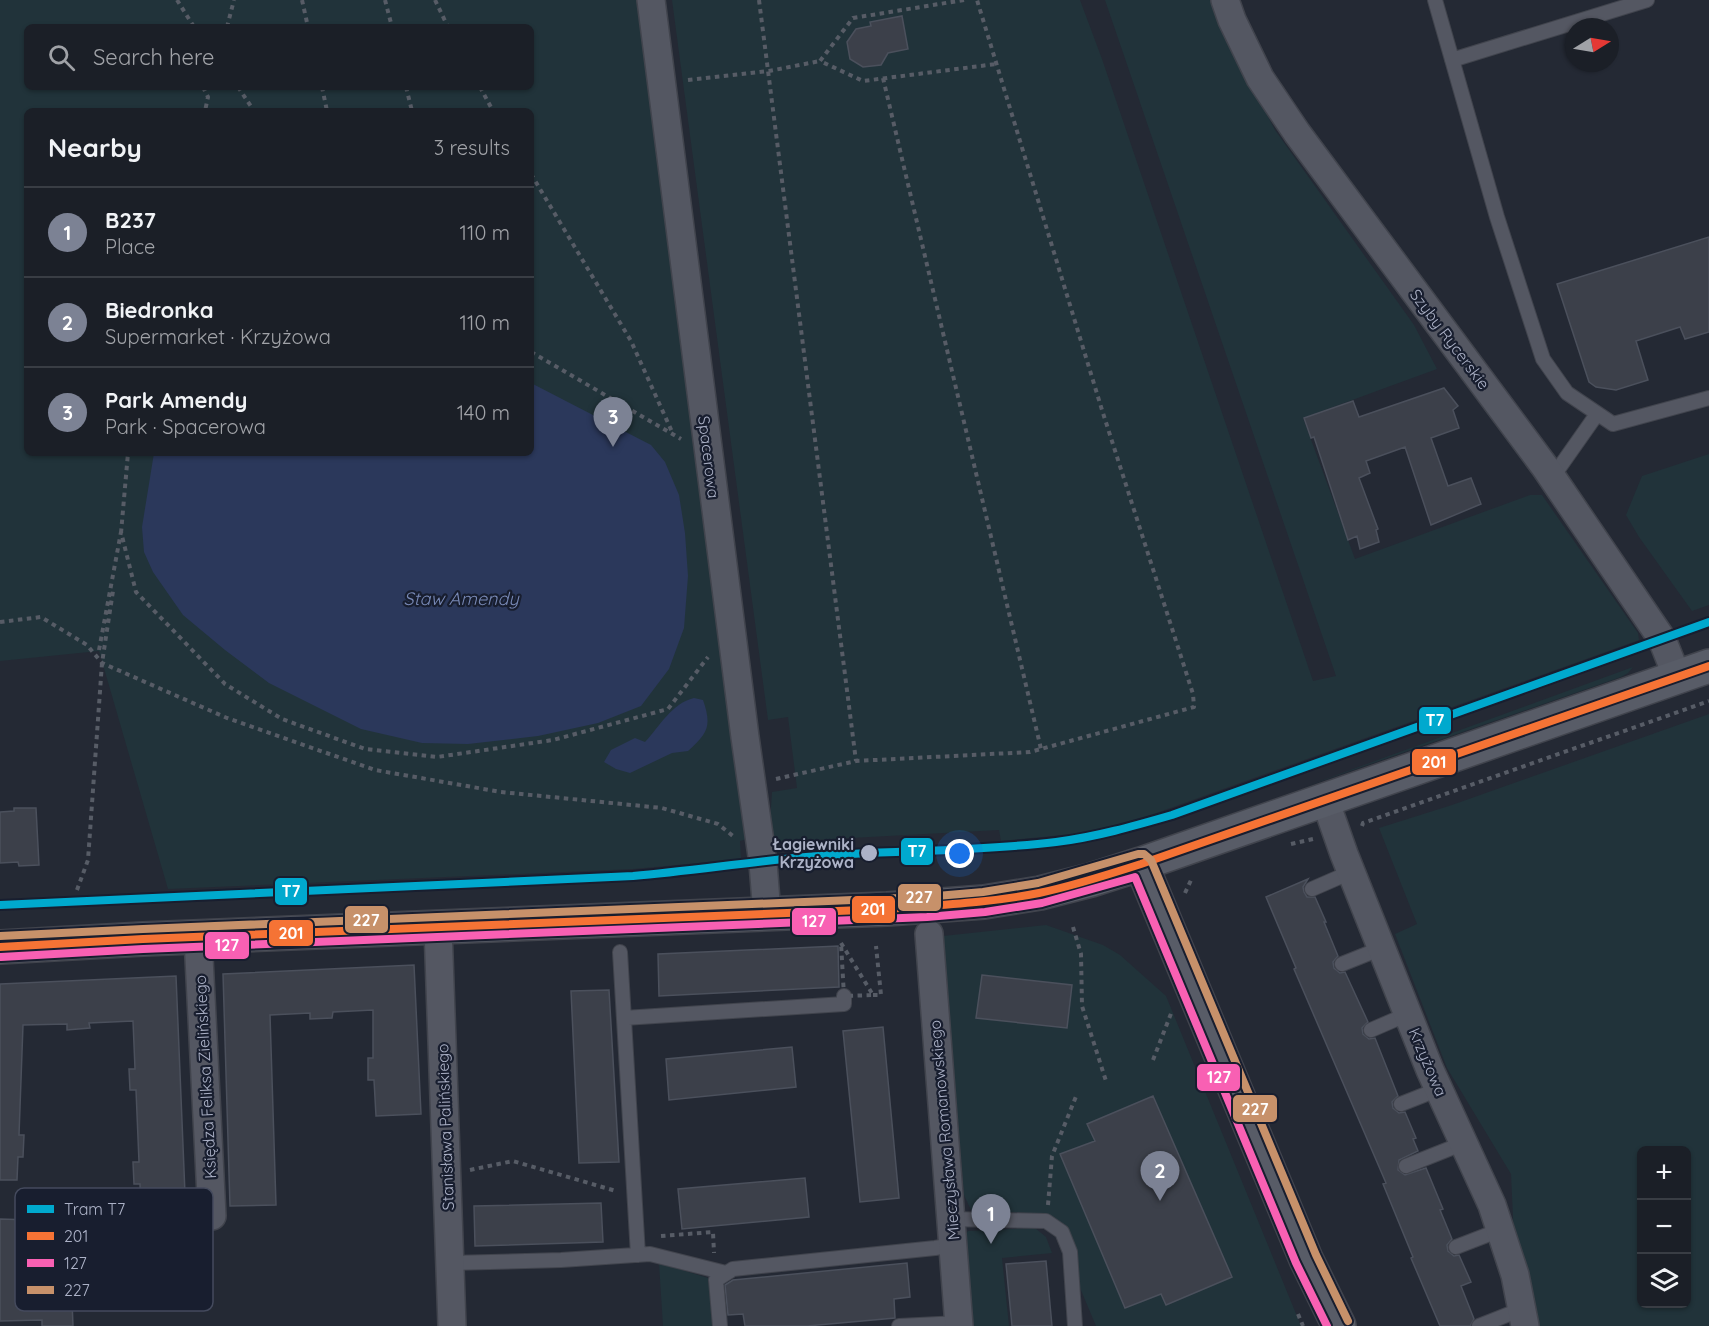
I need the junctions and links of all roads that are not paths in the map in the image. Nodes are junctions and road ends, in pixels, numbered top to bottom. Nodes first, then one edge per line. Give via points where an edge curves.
1 (651, 0) edge
2 (1225, 0) edge
3 (1435, 0) edge
4 (1647, 0) edge
5 (1452, 60) junction
6 (1709, 398) edge
7 (1598, 414) junction
8 (1552, 478) junction
9 (1709, 666) edge
10 (1677, 677) junction
11 (1325, 800) junction
12 (1142, 864) junction
13 (1351, 872) junction
14 (1312, 889) dead end
15 (767, 914) junction
16 (438, 928) junction
17 (928, 934) dead end
18 (198, 938) junction
19 (0, 947) edge
20 (1382, 948) junction
21 (620, 952) dead end
22 (1342, 964) dead end
23 (844, 996) road end
24 (1408, 1014) junction
25 (624, 1018) junction
26 (1371, 1030) dead end
27 (1438, 1089) junction
28 (1401, 1104) dead end
29 (1464, 1143) junction
30 (1406, 1166) dead end
31 (211, 1188) edge
32 (1500, 1230) junction
33 (952, 1232) junction
34 (1456, 1247) dead end
35 (638, 1255) junction
36 (450, 1263) junction
37 (726, 1273) junction
38 (1523, 1317) edge
39 (959, 1324) edge
40 (452, 1326) edge
41 (720, 1326) edge
42 (898, 1326) edge
43 (1075, 1326) edge
44 (1339, 1326) edge
45 (1479, 1326) edge

1 - 15 street, Spacerowa
2 - 8 street, Szyby Rycerskie via 1260,78 1297,133
3 - 5 lane
4 - 5 lane
5 - 7 lane via 1543,359 1567,393
6 - 7 lane via 1612,424
7 - 8 lane
8 - 10 street, Szyby Rycerskie via 1662,639
9 - 10 main road
10 - 11 main road
11 - 12 main road
11 - 13 street, Krzyżowa via 1350,831
12 - 15 main road via 1040,893 984,902
12 - 44 main road via 1305,1259
13 - 14 lane
13 - 20 street, Krzyżowa
15 - 16 main road
16 - 18 main road
16 - 36 street, Stanisława Palińskiego
17 - 33 street, Mieczysława Romanowskiego
18 - 19 main road
18 - 31 street, Księdza Feliksa Zielińskiego
20 - 22 lane
20 - 24 street, Krzyżowa
21 - 25 lane
23 - 25 lane via 844,1004
24 - 26 lane
24 - 27 street, Krzyżowa
25 - 35 lane
27 - 28 lane
27 - 29 street, Krzyżowa
29 - 30 lane
29 - 32 street, Krzyżowa
32 - 34 lane
32 - 38 street, Krzyżowa via 1515,1275
33 - 37 lane
33 - 39 street, Mieczysława Romanowskiego
33 - 43 lane via 1046,1221 1062,1232 1070,1251
35 - 36 lane
35 - 37 lane via 650,1254
36 - 40 street, Stanisława Palińskiego
37 - 41 lane via 716,1280
38 - 45 lane
39 - 42 lane

